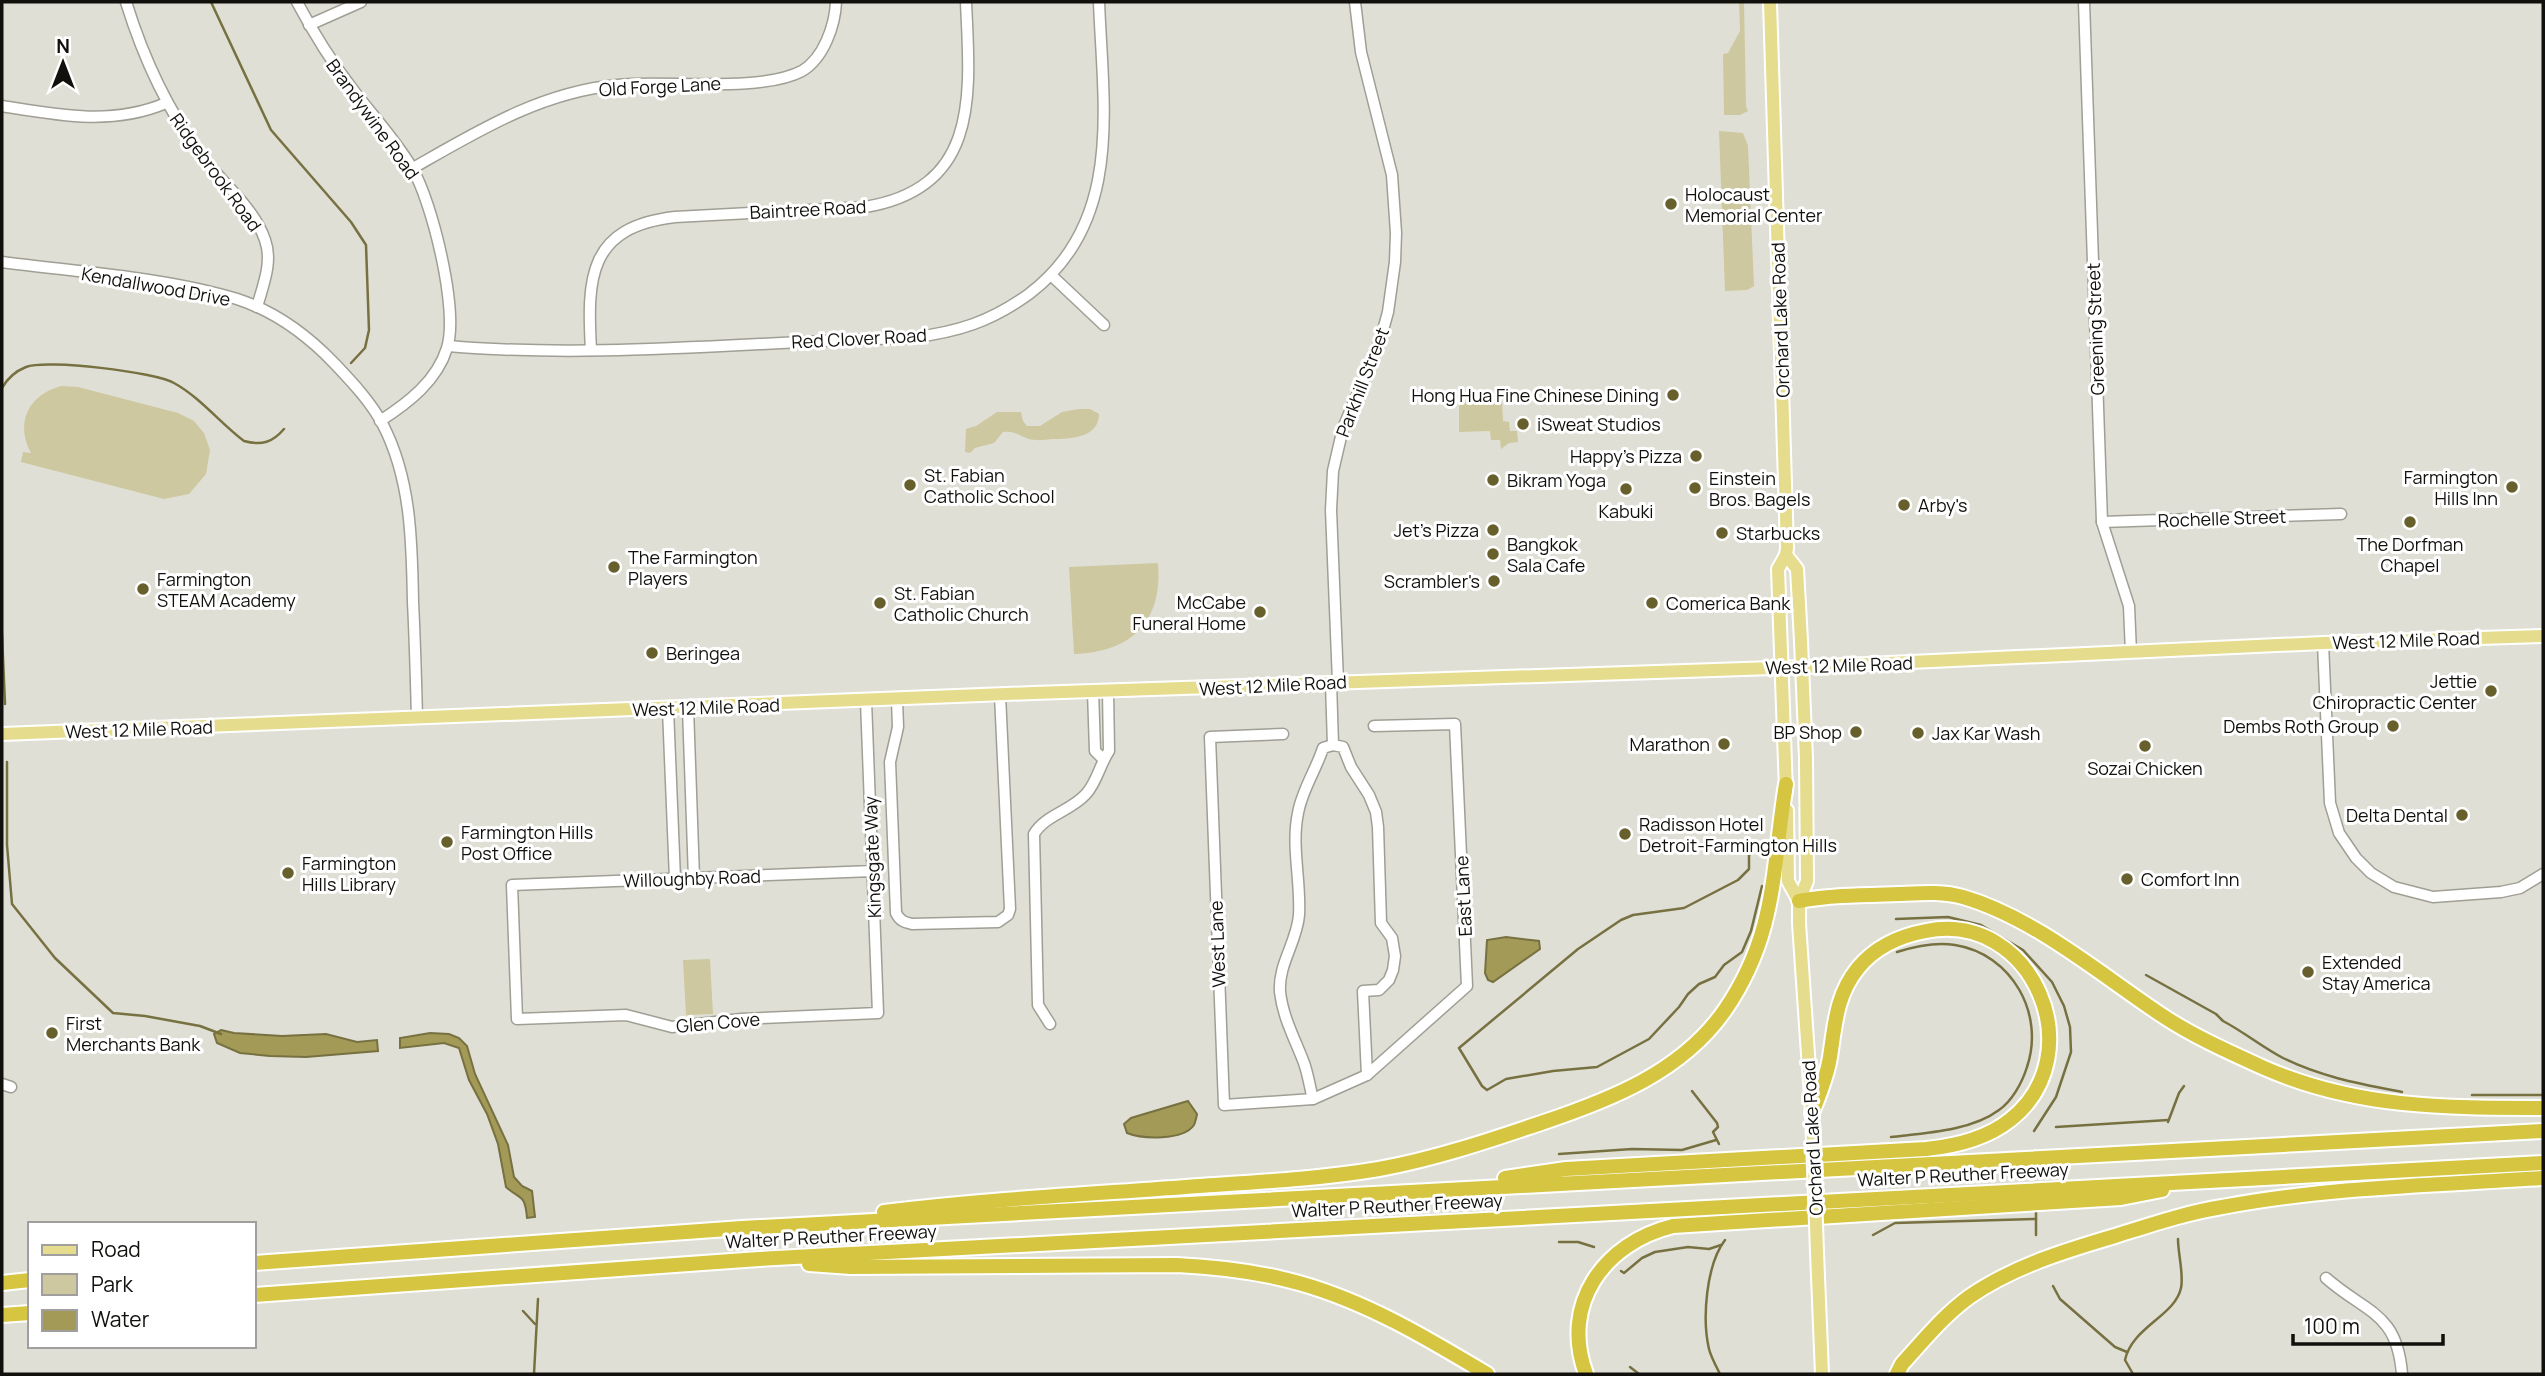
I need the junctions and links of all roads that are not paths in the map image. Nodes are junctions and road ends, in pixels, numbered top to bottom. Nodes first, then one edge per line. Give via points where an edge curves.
1 (127, 2) edge
2 (296, 2) edge
3 (361, 2) edge
4 (836, 2) edge
5 (966, 2) edge
6 (1099, 2) edge
7 (1355, 2) edge
8 (1770, 2) edge
9 (2084, 2) edge
10 (309, 24) junction
11 (166, 103) junction
12 (2, 106) edge
13 (413, 168) junction
14 (2, 262) edge
15 (1051, 275) junction
16 (257, 307) junction
17 (1104, 324) dead end
18 (448, 346) junction
19 (591, 350) junction
20 (380, 421) junction
21 (2341, 514) dead end
22 (2102, 522) junction
23 (1786, 555) junction
24 (2543, 636) edge
25 (2323, 643) junction
26 (2131, 653) junction
27 (1782, 667) junction
28 (1803, 667) junction
29 (1335, 682) junction
30 (1093, 691) junction
31 (1108, 691) junction
32 (1000, 695) junction
33 (897, 700) junction
34 (866, 701) junction
35 (688, 708) junction
36 (668, 709) junction
37 (417, 718) junction
38 (1374, 726) dead end
39 (2, 734) edge
40 (1283, 734) dead end
41 (1333, 745) junction
42 (1103, 759) junction
43 (1786, 784) junction
44 (873, 871) junction
45 (2543, 874) edge
46 (694, 878) junction
47 (675, 879) junction
48 (1799, 901) junction
49 (878, 1013) joint
50 (517, 1019) joint
51 (1050, 1024) dead end
52 (1367, 1075) junction
53 (1341, 1087) joint
54 (1313, 1099) junction
55 (2543, 1108) edge
56 (1812, 1113) junction
57 (2543, 1131) edge
58 (2543, 1163) edge
59 (2543, 1178) edge
60 (2214, 1180) junction
61 (1416, 1191) junction
62 (742, 1228) junction
63 (759, 1259) junction
64 (256, 1263) edge
65 (2326, 1278) dead end
66 (28, 1280) edge
67 (2, 1283) edge
68 (256, 1295) edge
69 (28, 1312) edge
70 (2, 1315) edge
71 (1487, 1374) edge
72 (1586, 1374) edge
73 (1822, 1374) edge
74 (1896, 1374) edge
75 (2402, 1374) edge

1 - 11 street, Ridgebrook Road
2 - 10 street, Brandywine Road
3 - 10 street
4 - 13 street, Old Forge Lane via 825,44 814,61 783,78 616,85 556,97 494,121
5 - 19 street, Baintree Road via 968,105 951,152 925,184 889,203 656,219 625,232 612,242 593,272
6 - 15 street, Red Clover Road via 1105,125 1098,183 1078,240
7 - 29 street, Parkhill Street via 1361,52 1392,174 1396,233 1388,312 1343,428 1333,471
8 - 23 main road, Orchard Lake Road
9 - 22 street, Greening Street
10 - 13 street, Brandywine Road via 327,55
11 - 12 street via 148,111 89,118
11 - 16 street, Ridgebrook Road via 258,224 269,256
13 - 18 street, Brandywine Road via 442,254 450,321
14 - 16 street, Kendallwood Drive via 180,286
15 - 17 street
15 - 19 street, Red Clover Road via 986,321 930,335
16 - 20 street, Kendallwood Drive via 325,353
18 - 19 street, Red Clover Road
18 - 20 street, Brandywine Road via 420,391
20 - 37 street, Kendallwood Drive via 393,449 408,511
21 - 22 street, Rochelle Street
22 - 26 street, Greening Street via 2129,606
23 - 27 main road, Orchard Lake Road via 1778,569
23 - 28 main road, Orchard Lake Road via 1797,569
24 - 25 main road, West 12 Mile Road
25 - 26 main road, West 12 Mile Road
25 - 45 street via 2330,803 2339,832 2356,858 2394,887 2433,897 2501,892 2520,888
26 - 28 main road, West 12 Mile Road
27 - 28 main road, West 12 Mile Road
27 - 29 main road, West 12 Mile Road
27 - 43 main road, Orchard Lake Road
28 - 48 main road, Orchard Lake Road via 1807,881
29 - 31 main road, West 12 Mile Road
29 - 41 street, Parkhill Street
30 - 31 main road, West 12 Mile Road
30 - 32 main road, West 12 Mile Road
30 - 42 street via 1095,751
31 - 42 street via 1109,751
32 - 33 main road, West 12 Mile Road
32 - 33 street via 1010,909 998,922 912,924 898,918 890,762 898,727
33 - 34 main road, West 12 Mile Road
34 - 35 main road, West 12 Mile Road
34 - 44 street, Kingsgate Way
35 - 36 main road, West 12 Mile Road
35 - 46 street
36 - 37 main road, West 12 Mile Road
36 - 47 street
37 - 39 main road, West 12 Mile Road
38 - 52 street, East Lane via 1455,724 1467,986
40 - 54 street, West Lane via 1210,737 1224,1105
41 - 52 street via 1343,747 1376,811 1381,923 1392,938 1395,956 1389,980 1379,989 1363,991
41 - 54 street via 1323,748 1297,813 1299,916 1280,982 1285,1018 1305,1064
42 - 51 street via 1085,796 1044,822 1034,834 1038,1005
43 - 48 main road, Orchard Lake Road via 1788,881
43 - 62 highway via 1773,894 1761,940 1740,985 1696,1042 1620,1094 1469,1147 1379,1169 947,1204
44 - 46 street, Willoughby Road
44 - 49 street, Kingsgate Way
46 - 47 street, Willoughby Road
47 - 50 street, Willoughby Road via 512,886
48 - 55 highway via 1920,893 1961,896 2063,946 2166,1018 2280,1074 2333,1091 2406,1105
48 - 56 main road, Orchard Lake Road
49 - 50 street, Glen Cove via 672,1027 626,1015
52 - 53 street, East Lane
53 - 54 street, West Lane
56 - 61 highway via 1827,1070 1844,990 1878,948 1905,935 1938,928 1972,932 2004,947 2031,975 2049,1019 2042,1076 2011,1120 1962,1144 1566,1169
56 - 73 main road, Orchard Lake Road, bridge
57 - 61 highway, Walter P Reuther Freeway
58 - 60 highway, Walter P Reuther Freeway
59 - 74 highway via 2253,1201 2090,1243 2032,1263 1969,1297 1948,1313
60 - 63 highway, Walter P Reuther Freeway
60 - 72 highway via 2121,1198 1787,1217 1656,1230 1616,1253 1586,1293 1578,1338
61 - 62 highway, Walter P Reuther Freeway
62 - 64 highway, Walter P Reuther Freeway
63 - 68 highway, Walter P Reuther Freeway
63 - 71 highway via 851,1267 1135,1264 1242,1271 1337,1295 1402,1325
65 - 75 street via 2386,1324 2396,1338
66 - 67 highway
69 - 70 highway

